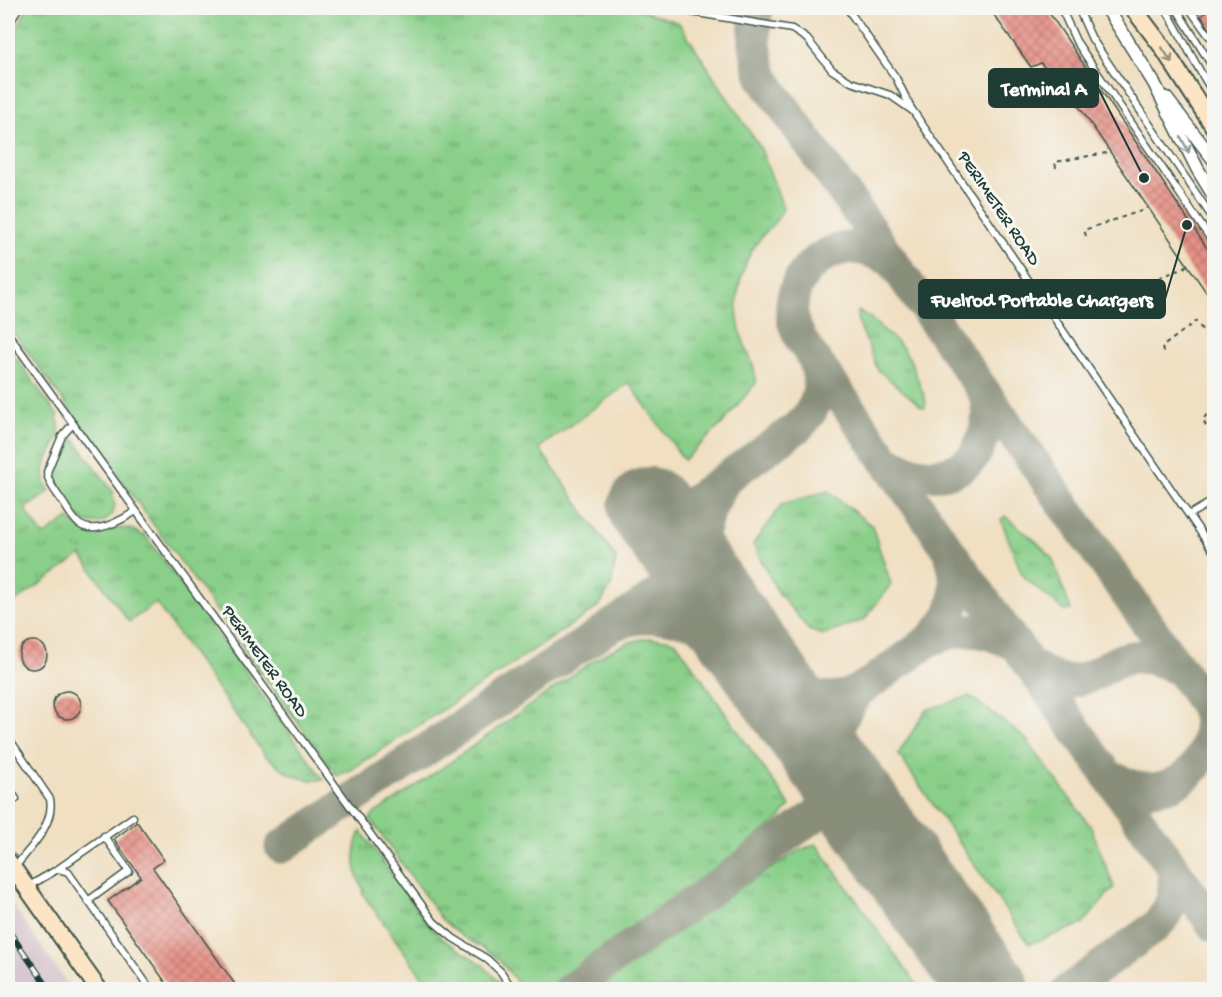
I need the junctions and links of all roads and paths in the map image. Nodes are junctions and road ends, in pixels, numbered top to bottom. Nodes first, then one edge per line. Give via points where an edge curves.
1 (18, 8) edge
2 (668, 8) edge
3 (847, 8) edge
4 (980, 8) edge
5 (990, 8) edge
6 (1061, 8) edge
7 (1078, 8) edge
8 (1107, 8) edge
9 (1165, 8) edge
10 (1176, 8) edge
11 (1189, 8) edge
12 (1138, 11) edge
13 (8, 27) edge
14 (1215, 39) edge
15 (1215, 69) edge
16 (1154, 83) junction
17 (1065, 87) dead end
18 (1215, 94) edge
19 (1000, 97) dead end
20 (913, 111) junction
21 (1215, 127) edge
22 (1109, 150) dead end
23 (1215, 160) edge
24 (1056, 168) dead end
25 (1215, 196) edge
26 (1148, 207) dead end
27 (1215, 220) edge
28 (1086, 236) dead end
29 (1215, 244) edge
30 (1187, 265) dead end
31 (1146, 286) dead end
32 (1204, 330) dead end
33 (8, 334) edge
34 (1163, 352) dead end
35 (1215, 403) edge
36 (73, 424) junction
37 (1206, 426) dead end
38 (1215, 500) edge
39 (136, 511) junction
40 (1189, 515) junction
41 (1215, 552) edge
42 (8, 737) edge
43 (8, 787) edge
44 (16, 799) dead end
45 (132, 817) dead end
46 (104, 836) junction
47 (10, 865) edge
48 (58, 869) junction
49 (27, 888) junction
50 (88, 901) junction
51 (99, 990) edge
52 (151, 990) edge
53 (513, 990) edge

1 - 13 lane
2 - 20 lane, PERIMETER ROAD via 792,29 807,39 832,70 851,82 890,95
3 - 20 lane via 896,78
4 - 5 path via 983,12
6 - 29 lane via 1076,41
7 - 27 lane via 1092,39
8 - 16 street
9 - 18 lane
10 - 15 lane
11 - 14 lane
12 -> 21 main road
16 - 23 street
16 -> 25 street
17 - 19 path via 1064,92 1000,92
20 - 40 lane, PERIMETER ROAD
22 - 24 path via 1055,162
26 - 28 path via 1084,230
30 - 31 path via 1145,283
32 - 34 path via 1196,321 1162,347
33 - 36 lane, PERIMETER ROAD
35 - 37 path via 1203,420
36 - 39 lane, PERIMETER ROAD
36 - 39 lane via 62,436 47,472 75,519 94,528
38 - 40 lane
39 - 53 lane, PERIMETER ROAD via 434,922 487,959
40 - 41 lane, PERIMETER ROAD
42 - 47 lane via 52,808 45,827
43 - 44 lane
45 - 46 lane
46 - 48 lane
46 - 50 lane via 129,871
47 - 49 main road
48 - 49 lane
48 - 50 lane via 68,872
49 - 51 main road
50 - 52 lane

